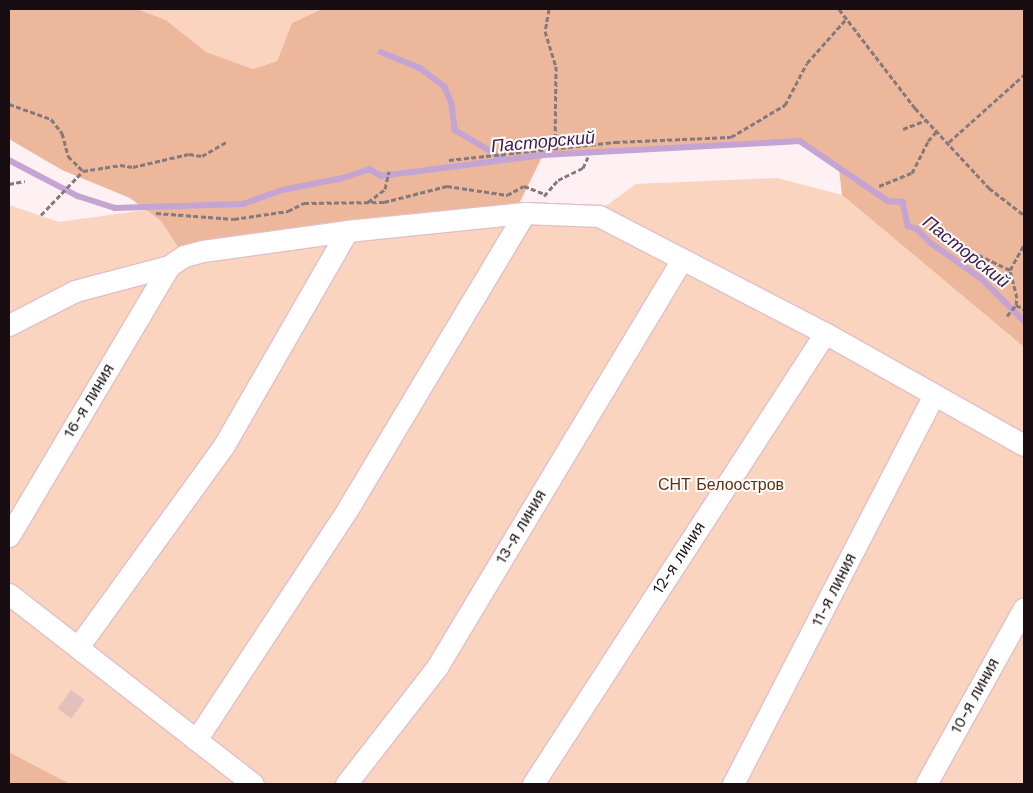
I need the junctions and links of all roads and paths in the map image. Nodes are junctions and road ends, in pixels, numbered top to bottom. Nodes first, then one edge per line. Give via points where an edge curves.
1 (549, 9) edge
2 (839, 9) edge
3 (846, 19) junction
4 (1024, 75) edge
5 (9, 104) edge
6 (928, 120) junction
7 (903, 129) dead end
8 (938, 130) junction
9 (226, 142) dead end
10 (949, 142) junction
11 (555, 148) junction
12 (588, 157) dead end
13 (449, 160) dead end
14 (389, 170) dead end
15 (83, 171) junction
16 (25, 180) dead end
17 (9, 184) edge
18 (879, 186) dead end
19 (545, 194) junction
20 (368, 202) junction
21 (533, 207) junction
22 (156, 213) dead end
23 (40, 215) dead end
24 (1024, 215) edge
25 (347, 231) junction
26 (958, 244) dead end
27 (1024, 245) edge
28 (682, 260) junction
29 (169, 266) junction
30 (1010, 270) junction
31 (1016, 305) junction
32 (1024, 309) edge
33 (1007, 316) dead end
34 (9, 325) edge
35 (825, 333) junction
36 (934, 395) junction
37 (1024, 445) edge
38 (9, 536) edge
39 (9, 594) edge
40 (1024, 608) edge
41 (78, 647) junction
42 (196, 740) junction
43 (253, 784) edge
44 (346, 784) edge
45 (534, 784) edge
46 (733, 784) edge
47 (926, 784) edge

1 - 11 path via 545,31 556,66
2 - 3 path
3 - 6 path
3 - 11 path via 807,63 785,105 731,137
4 - 10 path
5 - 15 path via 51,119 62,133 68,156
6 - 7 path
6 - 8 path
8 - 10 path
8 - 18 path via 928,140 912,173
9 - 15 path via 202,156 189,154 132,167 120,165
10 - 24 path via 988,188
11 - 13 path
12 - 19 path via 583,168 558,180
14 - 20 path via 385,189
15 - 23 path
16 - 17 path
19 - 20 path via 524,186 507,195 447,186 384,202
19 - 21 path
20 - 22 path via 304,203 288,211 234,219
21 - 25 street
21 - 28 street via 599,216
21 - 42 street via 347,510
25 - 29 street via 203,250 184,256
25 - 41 street via 223,446
26 - 30 path
27 - 30 path
28 - 35 street
28 - 44 street, 13-я линия via 437,667
29 - 34 street via 75,291
29 - 38 street, 16-я линия
30 - 31 path
31 - 32 path
31 - 33 path
35 - 36 street
35 - 45 street, 12-я линия
36 - 37 street
36 - 46 street, 11-я линия
39 - 41 street
40 - 47 street, 10-я линия
41 - 42 street
42 - 43 street

